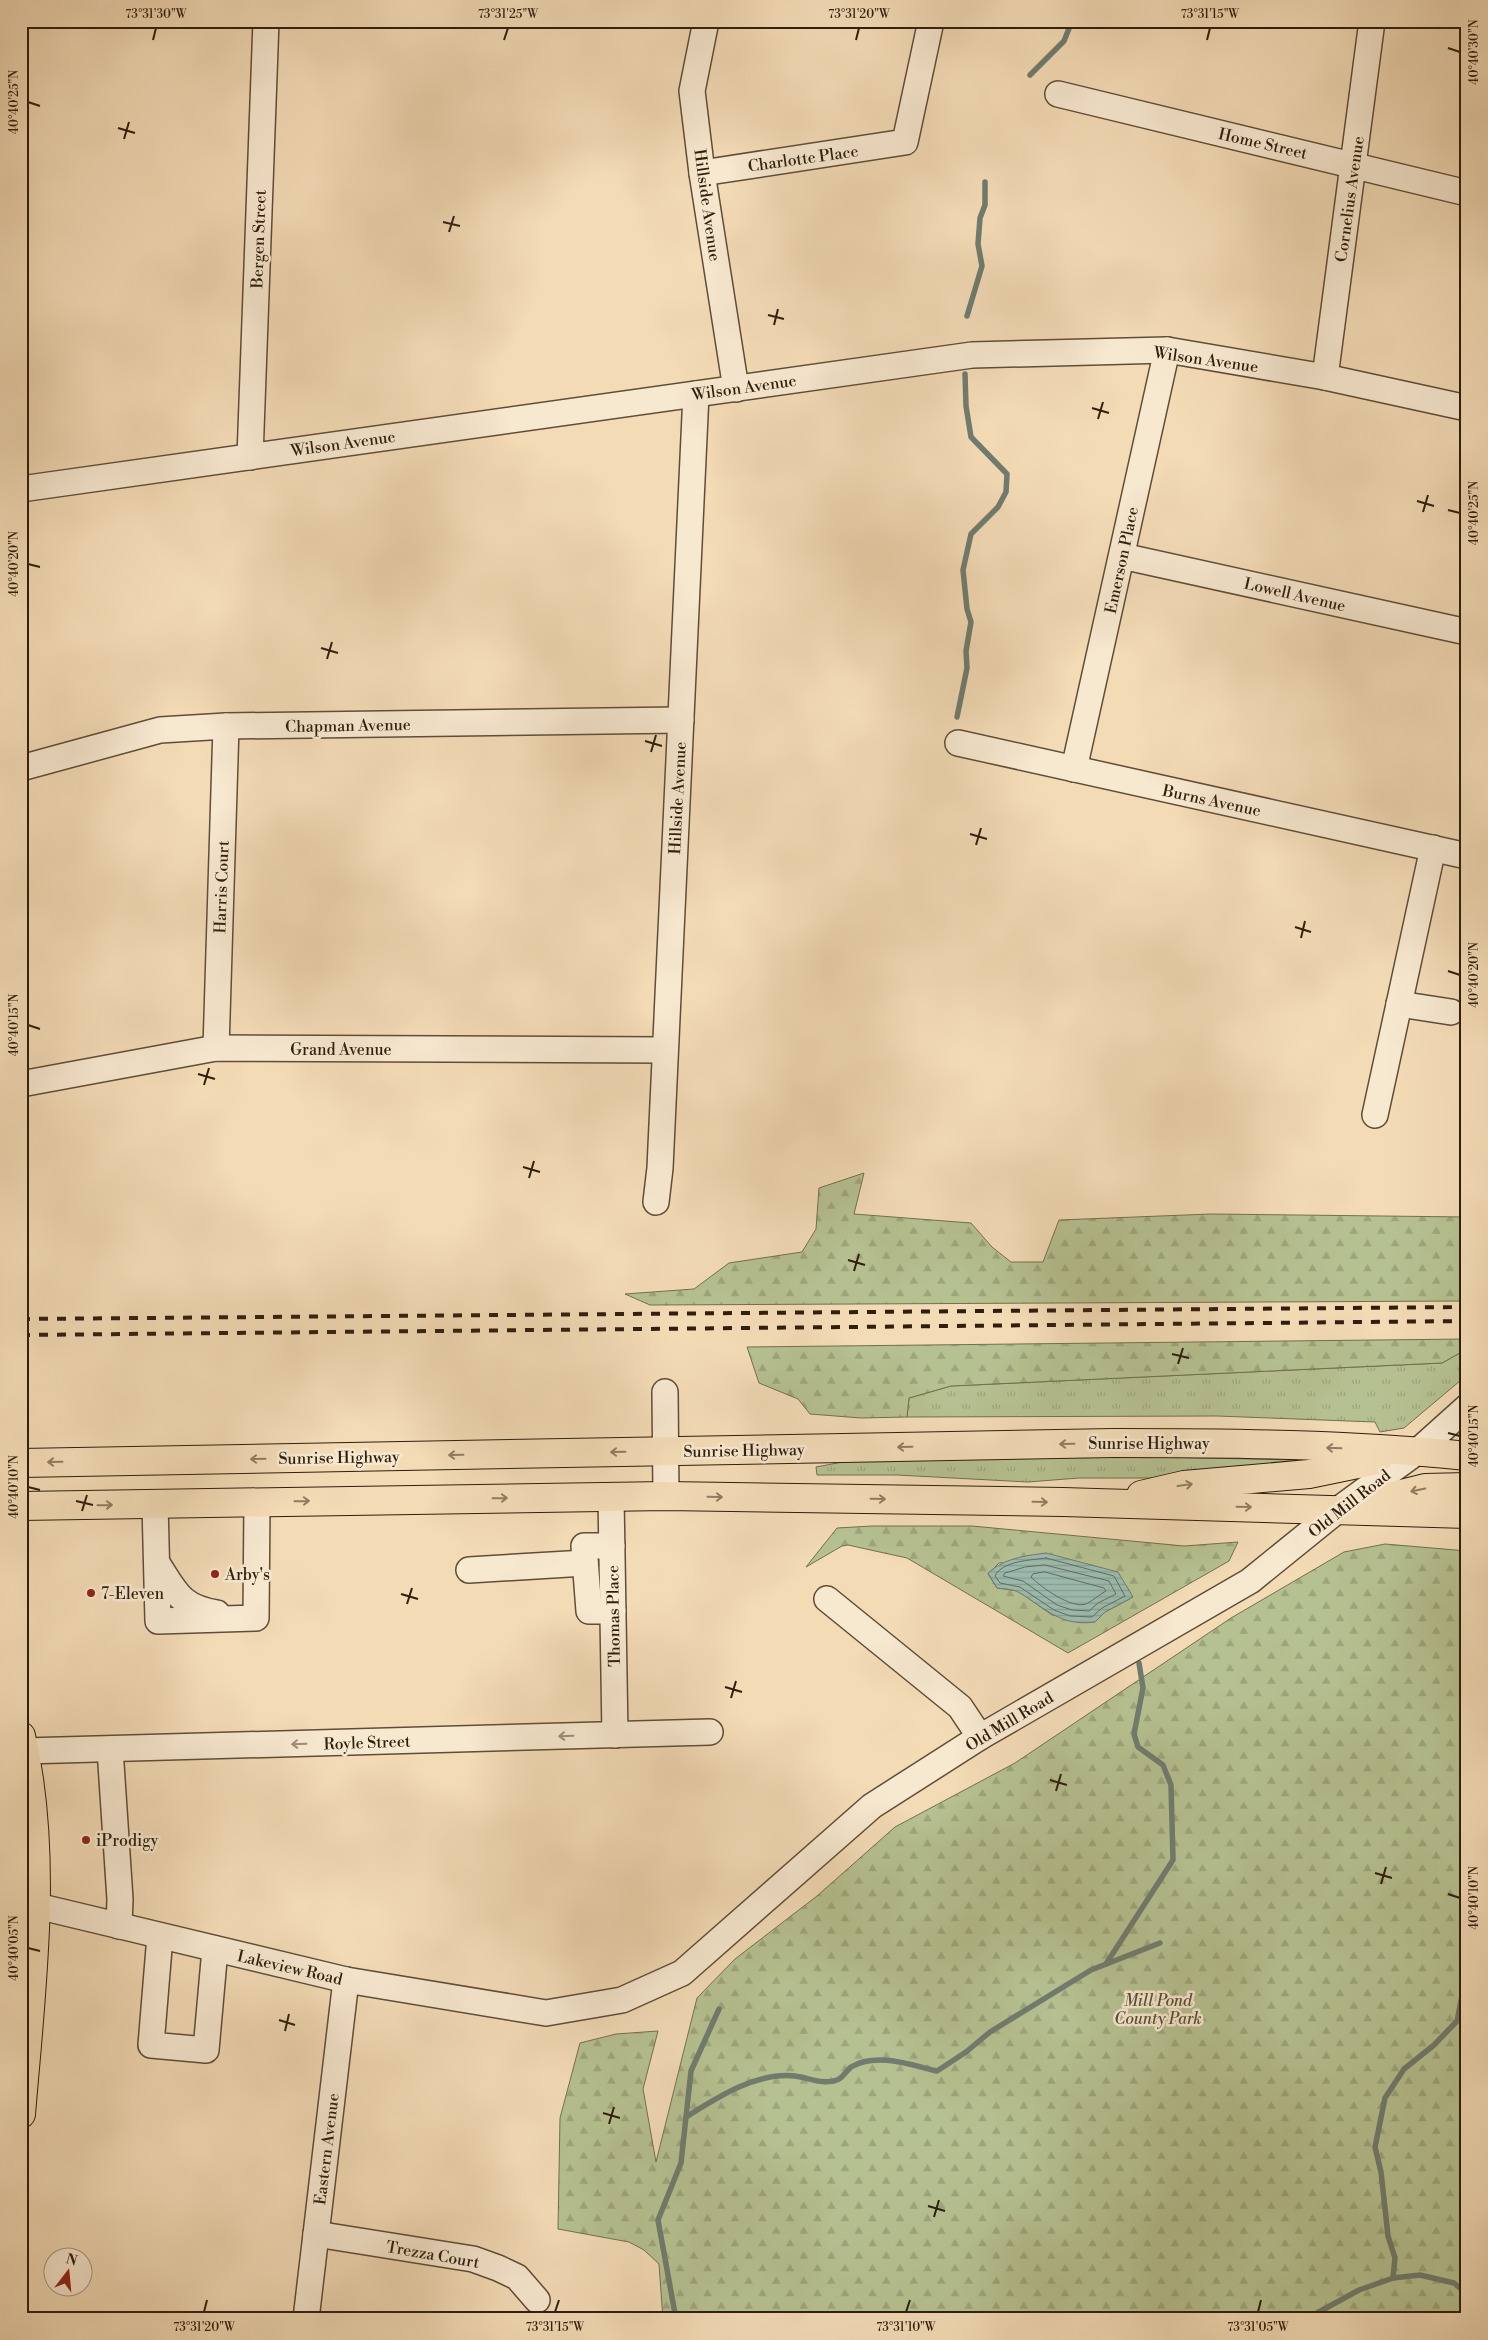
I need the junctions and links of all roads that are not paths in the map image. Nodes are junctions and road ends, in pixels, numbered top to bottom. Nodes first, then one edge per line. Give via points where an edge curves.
1 (266, 21) edge
2 (706, 21) edge
3 (930, 21) edge
4 (1372, 21) edge
5 (1058, 94) dead end
6 (1353, 164) junction
7 (702, 173) junction
8 (1467, 193) edge
9 (1167, 350) junction
10 (1325, 377) junction
11 (736, 389) junction
12 (696, 394) junction
13 (1467, 408) edge
14 (250, 456) junction
15 (21, 489) edge
16 (1122, 556) junction
17 (1467, 632) edge
18 (681, 720) junction
19 (226, 726) junction
20 (958, 743) dead end
21 (21, 768) edge
22 (1074, 769) junction
23 (1433, 848) junction
24 (1467, 856) edge
25 (1399, 1004) junction
26 (1451, 1012) tunnel mouth
27 (216, 1048) junction
28 (664, 1050) junction
29 (21, 1084) edge
30 (1375, 1115) dead end
31 (656, 1202) dead end
32 (665, 1392) dead end
33 (1467, 1407) edge
34 (667, 1451) junction
35 (1418, 1451) junction
36 (1467, 1456) edge
37 (21, 1463) edge
38 (1467, 1487) edge
39 (666, 1496) junction
40 (611, 1497) junction
41 (257, 1502) junction
42 (1104, 1503) junction
43 (155, 1504) junction
44 (21, 1506) edge
45 (1339, 1509) junction
46 (1467, 1514) edge
47 (612, 1546) junction
48 (258, 1548) junction
49 (157, 1563) junction
50 (586, 1563) junction
51 (469, 1570) dead end
52 (826, 1599) dead end
53 (613, 1611) junction
54 (710, 1732) dead end
55 (615, 1735) junction
56 (980, 1737) junction
57 (23, 1744) edge
58 (110, 1749) junction
59 (26, 1805) edge
60 (37, 1906) junction
61 (119, 1926) junction
62 (160, 1936) junction
63 (215, 1949) junction
64 (346, 1980) junction
65 (546, 2013) joint
66 (21, 2114) edge
67 (316, 2234) junction
68 (537, 2300) dead end
69 (306, 2319) edge

1 - 14 street, Bergen Street
2 - 7 street, Hillside Avenue via 692,91
3 - 7 street, Charlotte Place via 905,142
4 - 6 street, Cornelius Avenue
5 - 6 street, Home Street
6 - 8 street, Home Street
6 - 10 street, Cornelius Avenue
7 - 11 street, Hillside Avenue
9 - 10 street, Wilson Avenue
9 - 11 street, Wilson Avenue via 972,355
9 - 16 street, Emerson Place
10 - 13 street, Wilson Avenue
11 - 12 street, Wilson Avenue
12 - 14 street, Wilson Avenue
12 - 18 street, Hillside Avenue
14 - 15 street, Wilson Avenue
16 - 17 street, Lowell Avenue
16 - 22 street, Emerson Place
18 - 19 street, Chapman Avenue
18 - 28 street, Hillside Avenue
19 - 21 street, Chapman Avenue via 160,730
19 - 27 street, Harris Court
20 - 22 street, Burns Avenue
22 - 23 street, Burns Avenue
23 - 24 street, Burns Avenue
23 - 25 street
25 - 26 street
25 - 30 street
27 - 28 street, Grand Avenue
27 - 29 street, Grand Avenue
28 - 31 street, Hillside Avenue
32 - 34 street
33 - 35 street, Old Mill Road
35 -> 34 main road, Sunrise Highway via 1114,1443
34 -> 37 main road, Sunrise Highway
34 - 39 street
35 - 36 main road, Sunrise Highway
42 -> 35 main road via 1184,1485 1310,1474
35 - 45 street, Old Mill Road
38 -> 45 main road via 1424,1488
39 - 40 main road
39 -> 42 main road
41 -> 40 main road
40 - 47 street, Thomas Place
41 - 43 main road
41 - 48 street
42 -> 45 main road
44 -> 43 main road
43 - 49 street
45 - 46 main road
45 - 56 street, Old Mill Road via 1250,1581
47 - 50 street via 584,1546
47 - 53 street, Thomas Place
48 - 49 street via 247,1566 245,1598 241,1605 223,1614 188,1605
48 - 49 street via 256,1618 158,1621
50 - 51 street
50 - 53 street via 589,1611
52 - 56 street via 960,1707
53 - 55 street, Thomas Place
54 - 55 street, Royle Street
55 -> 58 street, Royle Street
56 - 65 street, Old Mill Road via 872,1806 682,1972 622,2000
57 - 58 street, Royle Street
57 - 59 main road
58 - 61 street
59 - 60 main road
60 - 61 street, Lakeview Road
60 - 66 main road
61 - 62 street, Lakeview Road
62 - 63 street, Lakeview Road
62 - 63 street via 151,2045 206,2050
63 - 64 street, Lakeview Road
64 - 65 street, Lakeview Road
64 - 67 street, Eastern Avenue
67 - 68 street, Trezza Court via 473,2259 517,2277
67 - 69 street, Eastern Avenue

